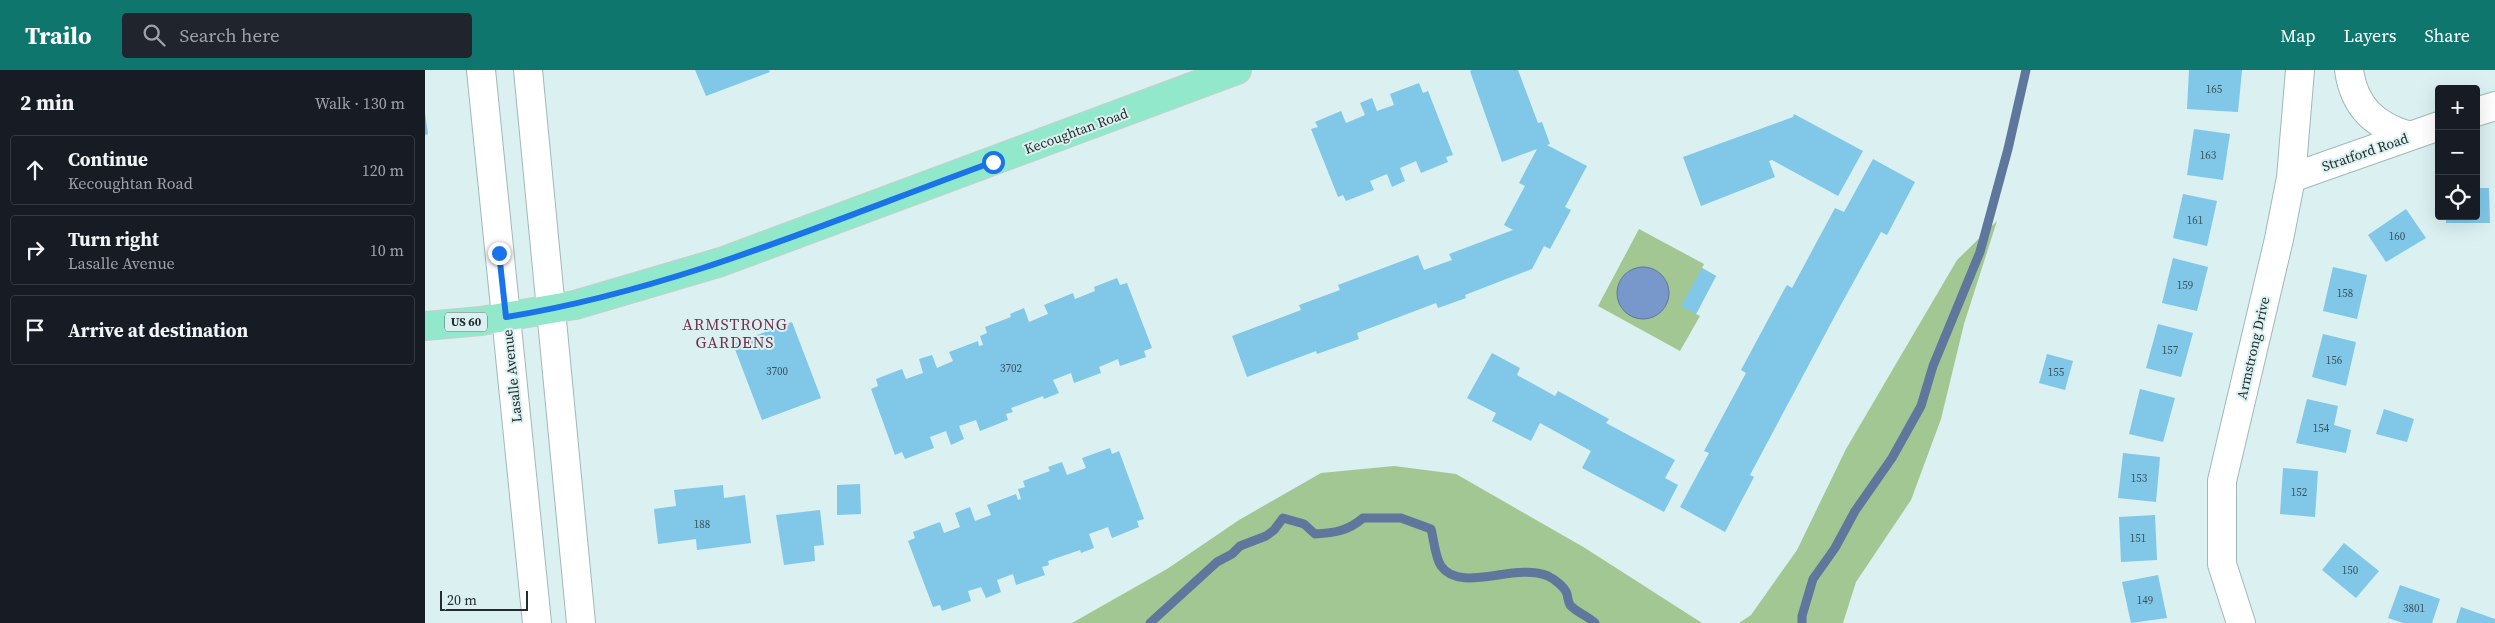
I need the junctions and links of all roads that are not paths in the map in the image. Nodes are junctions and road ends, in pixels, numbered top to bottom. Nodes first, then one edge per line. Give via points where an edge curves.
1 (481, 70) edge
2 (528, 70) edge
3 (1237, 70) edge
4 (2300, 70) edge
5 (2349, 70) edge
6 (2495, 106) edge
7 (2480, 111) edge
8 (2435, 127) edge
9 (2410, 136) junction
10 (2291, 178) junction
11 (549, 310) junction
12 (506, 317) junction
13 (425, 326) edge
14 (537, 623) edge
15 (581, 623) edge
16 (2241, 623) edge

1 - 12 main road, Lasalle Avenue
2 - 11 main road
3 - 11 main road, Kecoughtan Road / US 60 via 721,262 599,299
4 - 10 main road, Armstrong Drive
5 - 9 main road via 2354,93 2370,118
6 - 7 main road
8 - 9 main road, Stratford Road
9 - 10 main road, Stratford Road
10 - 16 main road, Armstrong Drive via 2222,481 2222,564
11 - 12 main road, Kecoughtan Road / US 60
11 - 15 main road
12 - 13 main road, Kecoughtan Road / US 60
12 - 14 main road, Lasalle Avenue

